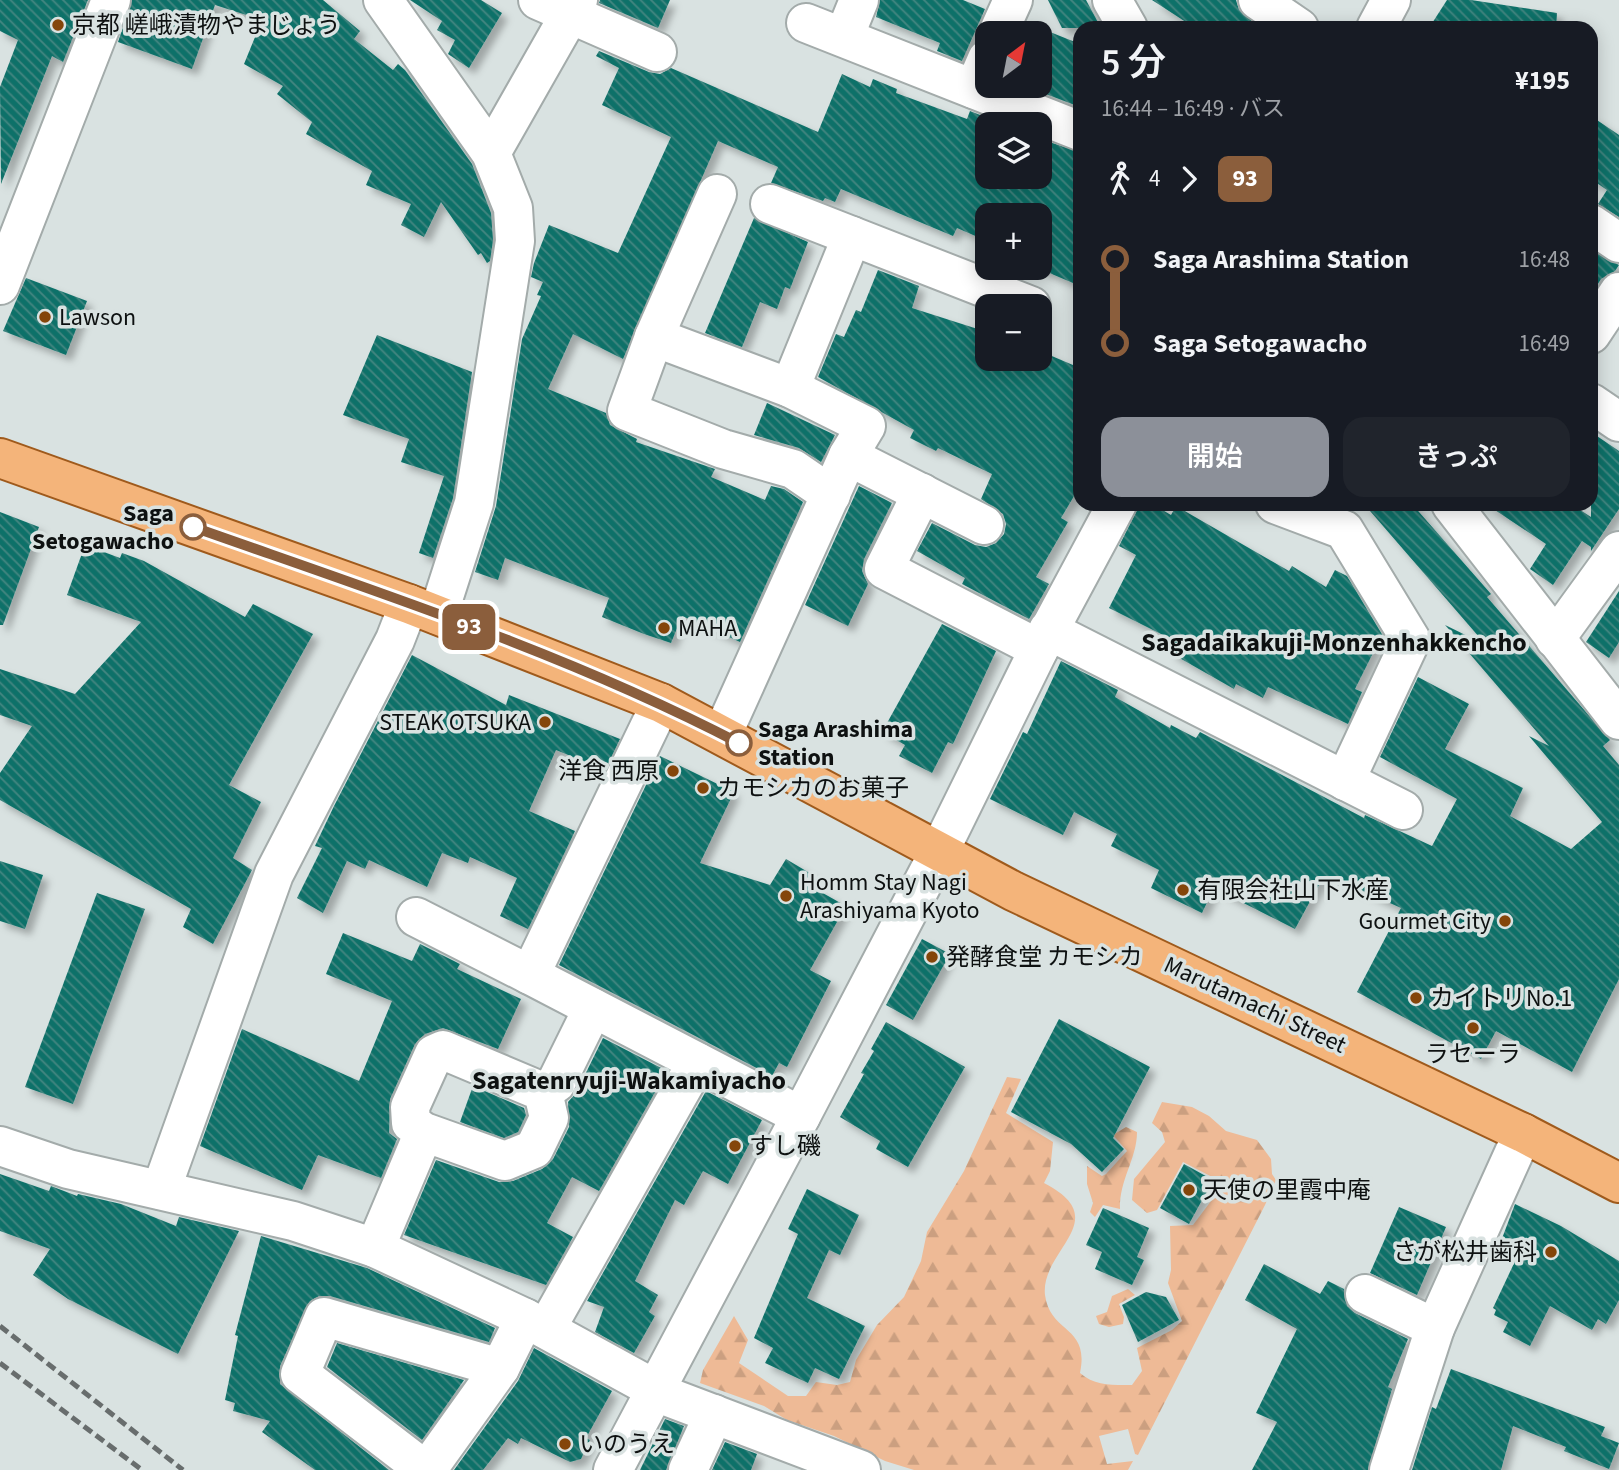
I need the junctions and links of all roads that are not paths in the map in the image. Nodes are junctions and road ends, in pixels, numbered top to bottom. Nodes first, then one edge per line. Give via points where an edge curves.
1 (111, 0) edge
2 (383, 0) edge
3 (859, 0) edge
4 (1013, 0) edge
5 (1112, 0) edge
6 (1258, 0) edge
7 (1391, 0) edge
8 (562, 5) edge
9 (1003, 21) edge
10 (1124, 21) edge
11 (1290, 21) edge
12 (1380, 21) edge
13 (806, 23) dead end
14 (844, 37) junction
15 (657, 52) dead end
16 (975, 73) edge
17 (1022, 98) edge
18 (1073, 127) edge
19 (491, 153) junction
20 (717, 194) dead end
21 (769, 204) dead end
22 (1598, 229) edge
23 (852, 236) junction
24 (1619, 243) edge
25 (0, 285) edge
26 (1619, 292) edge
27 (1000, 294) edge
28 (1598, 324) edge
29 (654, 337) junction
30 (790, 388) junction
31 (1598, 408) edge
32 (1619, 422) edge
33 (848, 456) junction
34 (0, 458) edge
35 (922, 494) junction
36 (831, 495) junction
37 (1113, 511) edge
38 (1294, 511) edge
39 (1465, 511) edge
40 (984, 525) dead end
41 (1612, 576) edge
42 (423, 609) junction
43 (1555, 639) junction
44 (1044, 640) junction
45 (661, 703) junction
46 (1619, 720) edge
47 (722, 734) junction
48 (1345, 781) junction
49 (1403, 810) dead end
50 (939, 852) junction
51 (416, 917) dead end
52 (530, 975) junction
53 (593, 1008) junction
54 (697, 1062) junction
55 (543, 1092) junction
56 (802, 1116) junction
57 (424, 1132) junction
58 (1524, 1133) junction
59 (0, 1146) edge
60 (148, 1182) junction
61 (1619, 1183) edge
62 (375, 1248) junction
63 (1365, 1294) dead end
64 (536, 1323) junction
65 (1434, 1328) junction
66 (500, 1368) junction
67 (655, 1389) junction
68 (714, 1414) junction
69 (816, 1462) edge
70 (426, 1470) edge
71 (613, 1470) edge
72 (688, 1470) edge
73 (861, 1470) edge
74 (1389, 1470) edge

1 - 25 street via 72,87
2 - 19 street
3 - 14 street
4 - 9 street
5 - 10 street
6 - 11 street
7 - 12 street
8 - 15 street
8 - 19 street
13 - 14 street
14 - 16 street
17 - 18 street
19 - 42 street via 513,208 515,241 474,503
20 - 29 street
21 - 23 street
22 - 24 street
23 - 27 street
23 - 30 street
26 - 28 street
29 - 30 street
29 - 36 street via 627,411 723,449 793,469
30 - 33 street via 866,426
31 - 32 street
33 - 35 street
33 - 36 street
34 - 42 main road, Marutamachi Street
35 - 40 street
35 - 44 street via 884,569
36 - 47 street
37 - 44 street
38 - 48 street via 1344,530 1412,640
39 - 43 street
41 - 43 street
42 - 45 main road, Marutamachi Street
42 - 60 street via 395,640 274,874
43 - 46 street
44 - 48 street
44 - 50 street
45 - 47 main road, Marutamachi Street
45 - 52 street
47 - 50 main road, Marutamachi Street
48 - 49 street
50 - 56 street
50 - 58 main road, Marutamachi Street
51 - 52 street
52 - 53 street
53 - 54 street
53 - 55 street via 556,1083
54 - 56 street
54 - 64 street
55 - 57 street via 549,1118 534,1149 505,1161
55 - 57 street via 443,1049 435,1054 410,1107 411,1123
56 - 67 street
57 - 62 street
58 - 61 main road, Marutamachi Street
58 - 65 street
59 - 60 street
60 - 62 street
62 - 64 street
63 - 65 street
64 - 66 street
64 - 67 street
65 - 74 street
66 - 70 street
66 - 70 street via 324,1317 300,1374
67 - 68 street
67 - 71 street
68 - 69 street
68 - 72 street
69 - 73 street

